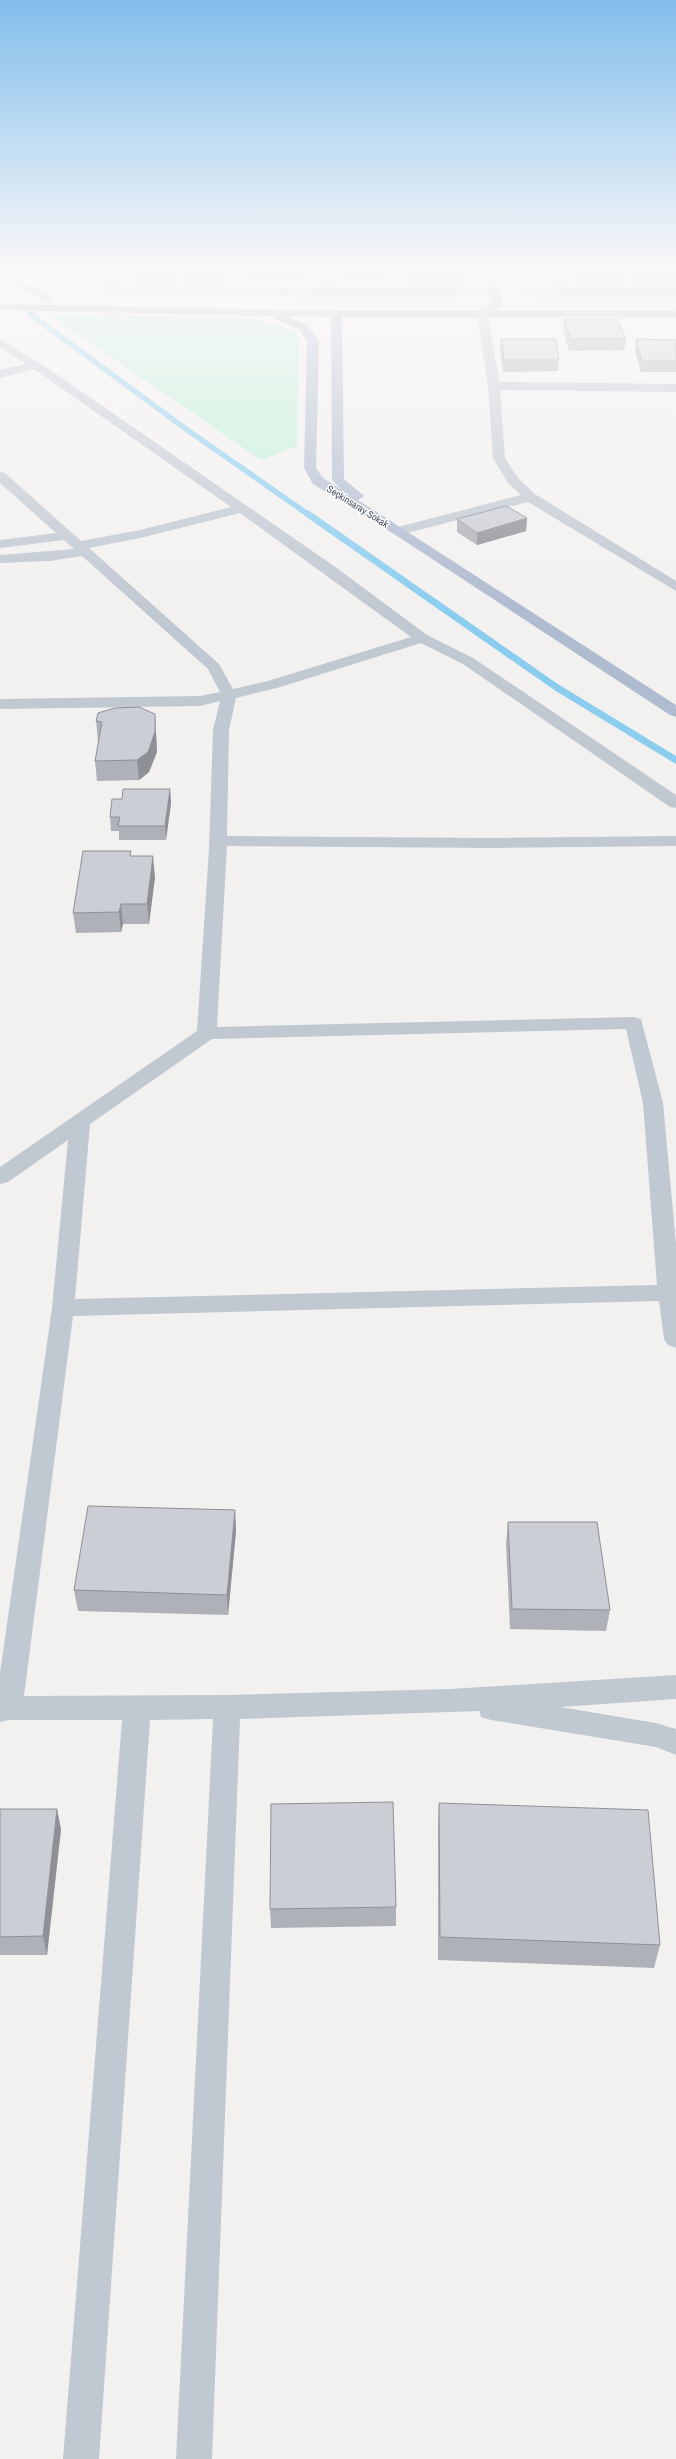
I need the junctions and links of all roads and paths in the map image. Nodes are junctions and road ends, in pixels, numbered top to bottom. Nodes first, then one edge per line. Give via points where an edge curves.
1 (58, 381) edge
2 (312, 381) edge
3 (337, 381) edge
4 (493, 381) edge
5 (494, 386) junction
6 (676, 388) edge
7 (0, 476) edge
8 (530, 496) junction
9 (240, 509) junction
10 (399, 531) junction
11 (0, 544) edge
12 (75, 545) junction
13 (0, 559) edge
14 (676, 587) edge
15 (422, 638) junction
16 (228, 695) junction
17 (0, 704) edge
18 (676, 712) edge
19 (676, 803) edge
20 (676, 841) edge
21 (218, 842) junction
22 (207, 1033) junction
23 (80, 1122) junction
24 (0, 1177) edge
25 (669, 1293) junction
26 (63, 1308) junction
27 (676, 1339) edge
28 (676, 1687) edge
29 (450, 1701) junction
30 (137, 1706) junction
31 (227, 1707) junction
32 (5, 1709) edge
33 (676, 1742) edge
34 (81, 2459) edge
35 (194, 2459) edge

1 - 9 street
2 - 10 main road, Seçkinsaray Sokak via 310,468 318,481
3 - 10 main road, Seçkinsaray Sokak via 338,480
4 - 5 street
5 - 6 street
5 - 8 street via 499,458 513,480
7 - 12 street
8 - 10 street
8 - 14 street
9 - 12 street via 140,534
9 - 15 street via 329,569
10 - 18 main road
11 - 12 street
12 - 13 street via 50,557
12 - 16 street via 214,667
15 - 16 street via 272,685
15 - 19 street via 468,661
16 - 17 street via 200,701
16 - 21 street via 221,730
20 - 21 street
21 - 22 street
22 - 23 street
22 - 25 street via 634,1023 653,1103
23 - 24 street
23 - 26 street
25 - 26 street
25 - 27 street
26 - 32 street
28 - 29 street
29 - 31 street
29 - 33 street via 656,1735
30 - 31 street
30 - 32 street
30 - 34 street
31 - 35 street

